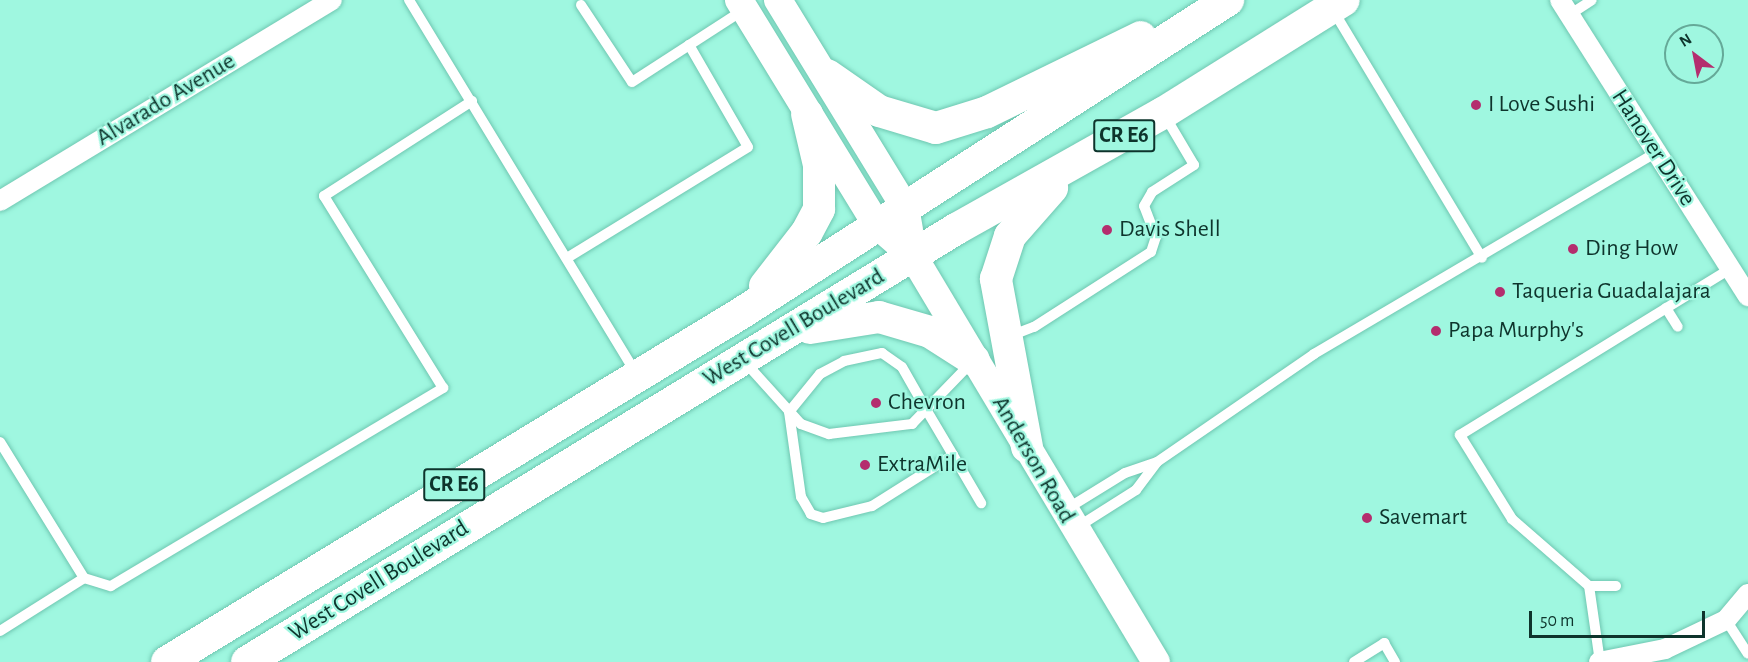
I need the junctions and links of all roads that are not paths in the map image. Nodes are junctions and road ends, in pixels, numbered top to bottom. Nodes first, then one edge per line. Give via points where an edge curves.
1 (332, 0) edge
2 (409, 0) edge
3 (778, 0) edge
4 (1226, 0) edge
5 (1592, 0) edge
6 (1334, 3) edge
7 (581, 5) dead end
8 (742, 5) edge
9 (1564, 7) edge
10 (689, 45) junction
11 (826, 75) junction
12 (472, 101) junction
13 (1163, 113) junction
14 (807, 114) junction
15 (1655, 153) junction
16 (1080, 161) junction
17 (0, 201) edge
18 (905, 207) junction
19 (877, 225) junction
20 (913, 256) junction
21 (567, 258) junction
22 (1482, 258) junction
23 (1731, 268) junction
24 (1747, 293) edge
25 (1666, 308) junction
26 (743, 312) junction
27 (1678, 327) dead end
28 (777, 337) junction
29 (1003, 339) junction
30 (742, 358) junction
31 (974, 360) junction
32 (636, 373) junction
33 (927, 411) junction
34 (789, 412) junction
35 (0, 442) edge
36 (1027, 447) junction
37 (953, 455) junction
38 (1156, 462) junction
39 (981, 503) dead end
40 (1068, 521) junction
41 (84, 578) junction
42 (1589, 586) junction
43 (1616, 586) dead end
44 (1748, 594) edge
45 (1726, 620) junction
46 (0, 631) edge
47 (1748, 654) edge
48 (167, 662) edge
49 (247, 662) edge
50 (1156, 662) edge
51 (1354, 662) edge
52 (1395, 662) edge
53 (1600, 662) edge

1 - 17 street, Alvarado Avenue
2 - 12 lane
3 - 11 street, Anderson Road
4 - 11 main road via 987,112 936,128 879,111
4 - 18 main road, West Covell Boulevard / CR E6
5 - 9 lane
6 - 13 main road, West Covell Boulevard / CR E6
6 - 22 lane
7 - 10 lane via 632,82
8 - 10 lane
8 - 14 street, Anderson Road
9 - 15 street, Hanover Drive
10 - 21 lane via 748,147
11 - 18 street, Anderson Road
12 - 21 lane
12 - 41 lane via 324,196 443,388 111,586
13 - 16 main road, West Covell Boulevard / CR E6
13 - 29 lane via 1194,165 1152,192 1144,206 1156,237 1151,252 1034,327
14 - 19 street, Anderson Road
14 - 26 main road via 819,165 819,209 807,232
15 - 22 lane
15 - 23 street, Hanover Drive
16 - 20 main road, West Covell Boulevard / CR E6
16 - 29 main road via 1010,236 996,279
18 - 19 main road, West Covell Boulevard / CR E6
18 - 20 street, Anderson Road
19 - 20 street, Anderson Road
19 - 26 main road, West Covell Boulevard / CR E6
20 - 28 main road, West Covell Boulevard / CR E6
20 - 31 street, Anderson Road
21 - 32 lane
22 - 38 lane via 1314,354
23 - 24 street, Hanover Drive
23 - 25 lane
25 - 27 lane
25 - 42 lane via 1460,435 1512,519
26 - 32 main road, West Covell Boulevard / CR E6
28 - 30 main road, West Covell Boulevard / CR E6
28 - 31 main road via 825,323 879,317 930,332
29 - 36 main road
30 - 34 lane
30 - 49 main road, West Covell Boulevard / CR E6
31 - 33 lane
31 - 36 street, Anderson Road
32 - 48 main road, West Covell Boulevard / CR E6
33 - 34 lane via 906,427 829,434 812,430
33 - 34 lane via 902,367 882,353 844,361 820,374
33 - 37 lane
34 - 37 lane via 801,497 811,514 823,518 872,506
35 - 41 lane
36 - 40 street, Anderson Road
37 - 39 lane
38 - 40 lane via 1125,473
38 - 40 lane via 1136,490
40 - 50 street, Anderson Road
41 - 46 lane
42 - 43 lane
42 - 53 lane
44 - 45 street
45 - 47 lane
45 - 53 street via 1665,649
51 - 52 lane via 1384,643

